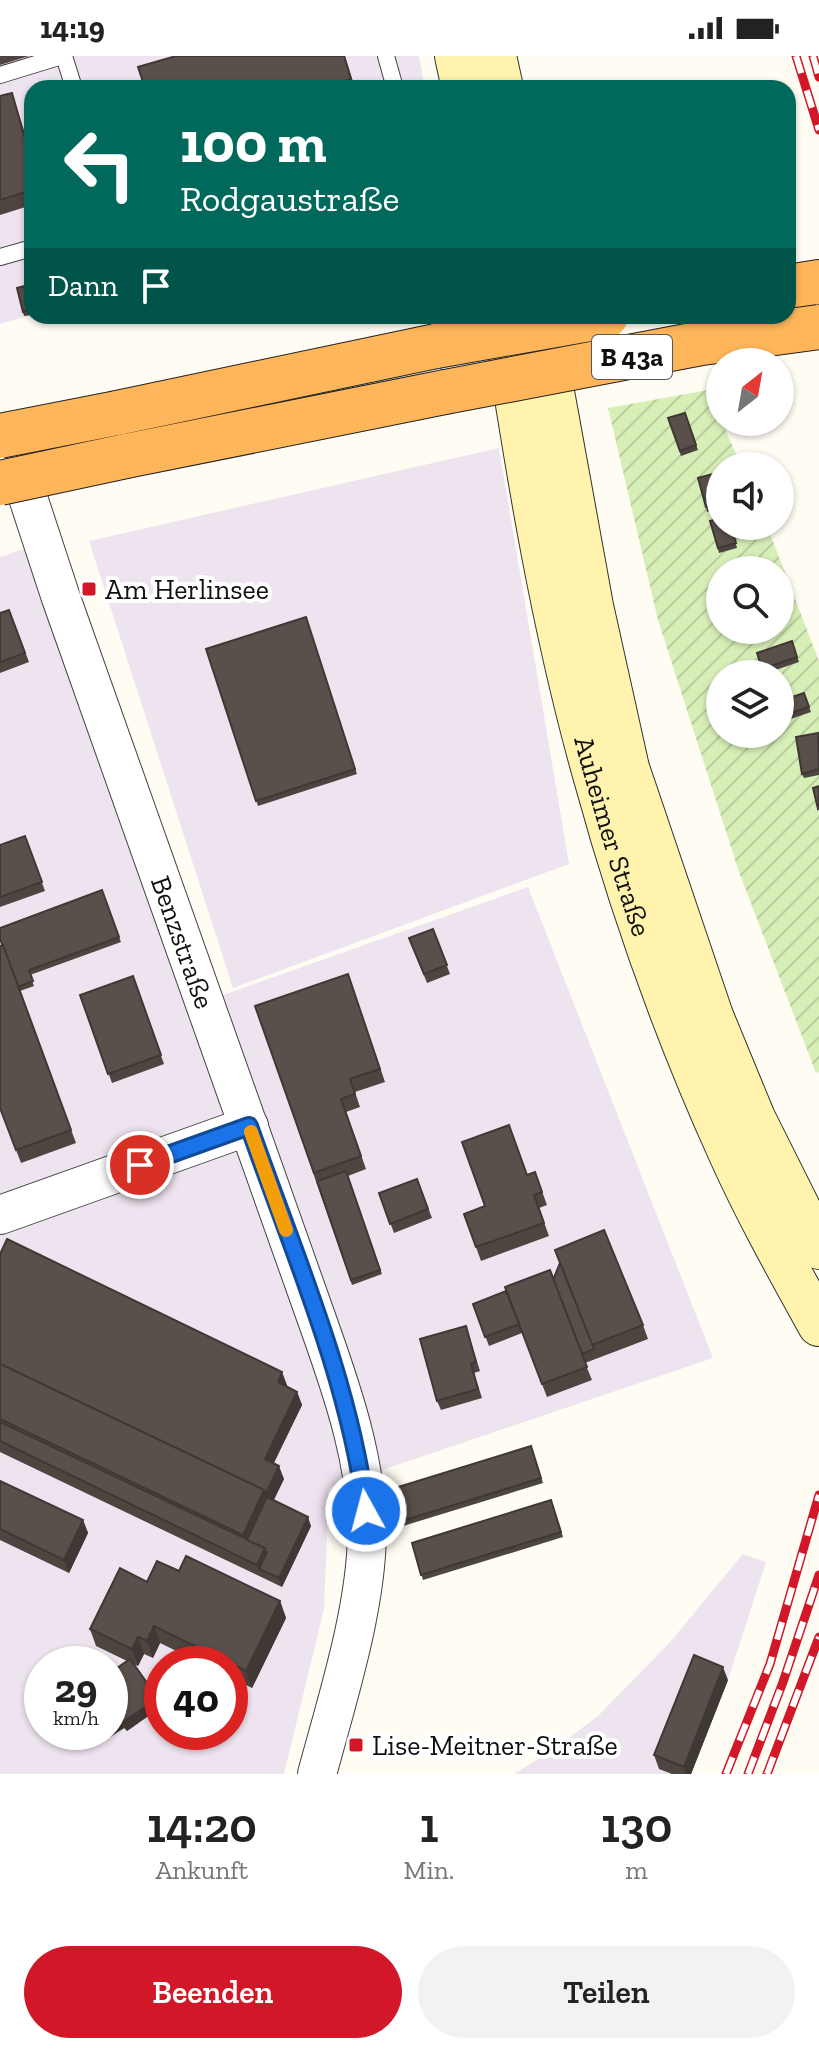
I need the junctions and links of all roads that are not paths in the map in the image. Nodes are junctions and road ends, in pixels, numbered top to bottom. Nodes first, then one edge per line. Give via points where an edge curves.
1 (63, 56) edge
2 (386, 56) edge
3 (456, 56) edge
4 (495, 56) edge
5 (0, 75) edge
6 (71, 80) edge
7 (393, 80) edge
8 (461, 80) edge
9 (500, 80) edge
10 (24, 250) edge
11 (0, 257) edge
12 (819, 282) edge
13 (796, 286) edge
14 (504, 324) edge
15 (540, 324) edge
16 (561, 324) edge
17 (819, 327) edge
18 (0, 414) edge
19 (0, 436) edge
20 (0, 483) edge
21 (249, 1126) junction
22 (0, 1215) edge
23 (800, 1252) edge
24 (819, 1325) edge
25 (317, 1774) edge

1 - 5 lane
1 - 6 lane
2 - 7 lane
3 - 8 main road
4 - 9 main road
10 - 11 lane
12 - 13 highway
14 - 23 main road, Auheimer Straße via 554,607 594,777 630,892 677,1029 730,1154
15 - 23 main road, Auheimer Straße via 628,768 712,1016 798,1208
16 - 19 highway, B 43a, bridge
17 - 20 highway, B 43a, bridge via 702,343
18 - 21 street, Benzstraße
21 - 22 street
21 - 25 street, Benzstraße via 342,1392 361,1472 367,1533 362,1586
23 - 24 main road, Auheimer Straße

